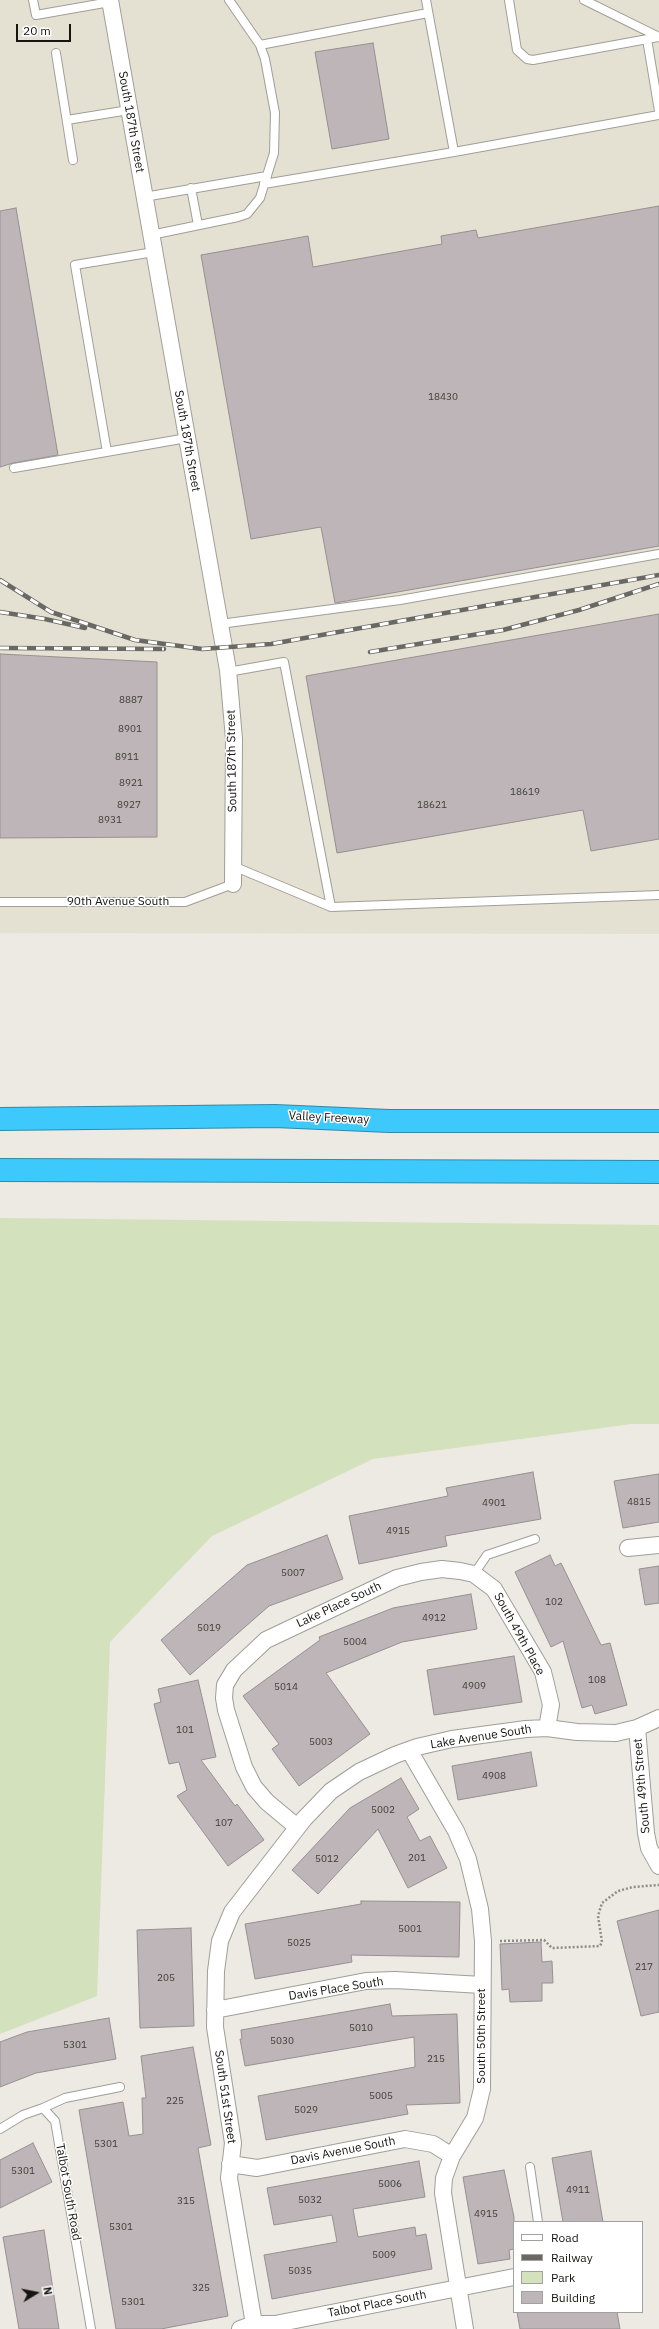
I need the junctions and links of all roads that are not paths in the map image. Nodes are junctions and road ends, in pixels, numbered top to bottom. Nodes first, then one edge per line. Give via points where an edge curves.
1 (33, 0) edge
2 (229, 0) edge
3 (426, 0) edge
4 (509, 0) edge
5 (584, 0) edge
6 (110, 1) edge
7 (428, 13) junction
8 (659, 37) edge
9 (647, 39) junction
10 (260, 45) junction
11 (56, 53) dead end
12 (129, 110) junction
13 (659, 111) edge
14 (659, 115) edge
15 (67, 120) junction
16 (454, 152) junction
17 (73, 160) dead end
18 (265, 180) junction
19 (191, 188) junction
20 (144, 197) junction
21 (198, 226) junction
22 (151, 235) junction
23 (154, 252) junction
24 (187, 438) junction
25 (108, 452) junction
26 (14, 468) dead end
27 (659, 554) edge
28 (220, 624) junction
29 (228, 672) junction
30 (233, 866) junction
31 (233, 884) joint
32 (659, 895) edge
33 (0, 902) edge
34 (331, 907) junction
35 (0, 1119) edge
36 (659, 1121) edge
37 (659, 1157) edge
38 (0, 1158) edge
39 (0, 1170) edge
40 (659, 1172) edge
41 (535, 1539) dead end
42 (659, 1546) edge
43 (628, 1548) dead end
44 (474, 1574) junction
45 (659, 1718) edge
46 (547, 1728) junction
47 (637, 1728) junction
48 (409, 1750) junction
49 (297, 1827) junction
50 (659, 1866) edge
51 (220, 1941) joint
52 (482, 1985) junction
53 (215, 2010) junction
54 (120, 2087) dead end
55 (43, 2108) junction
56 (0, 2129) edge
57 (452, 2156) junction
58 (230, 2164) junction
59 (530, 2167) dead end
60 (538, 2221) edge
61 (513, 2277) edge
62 (458, 2289) junction
63 (247, 2327) edge
64 (91, 2329) edge
65 (465, 2329) edge

1 - 6 lane via 36,16
2 - 10 lane
3 - 7 lane
4 - 9 lane via 517,50 527,59
5 - 8 lane
6 - 12 street, South 187th Street
7 - 10 lane
7 - 16 lane
8 - 9 lane
9 - 13 lane
10 - 18 lane via 265,58 275,113 276,144
11 - 15 lane
12 - 15 lane
12 - 20 street, South 187th Street
14 - 16 lane
15 - 17 lane
16 - 18 lane
18 - 19 lane
18 - 21 lane via 260,198 247,214
19 - 20 lane
19 - 21 lane
20 - 22 street, South 187th Street
21 - 22 lane
22 - 23 street, South 187th Street
23 - 24 street, South 187th Street
23 - 25 lane via 75,265
24 - 25 lane
24 - 28 street, South 187th Street
25 - 26 lane
27 - 28 lane via 400,600
28 - 29 street, South 187th Street
29 - 30 street, South 187th Street via 234,739
29 - 34 lane via 284,662
30 - 31 street, South 187th Street
30 - 34 lane
31 - 33 lane, 90th Avenue South via 185,902
32 - 34 lane
35 - 36 highway, Valley Freeway via 275,1116 389,1121
37 - 38 highway
39 - 40 highway
41 - 44 lane via 487,1555
42 - 43 street
44 - 46 street, South 49th Place via 494,1589 543,1672 551,1705
44 - 49 street, Lake Place South via 442,1569 397,1578 266,1640 234,1670 225,1685 224,1698 244,1767 254,1787 267,1802
45 - 47 street, Lake Avenue South
46 - 47 street, Lake Avenue South via 595,1734
46 - 48 street, Lake Avenue South via 452,1738
47 - 50 street, South 49th Street via 646,1833 649,1848
48 - 49 street, Lake Avenue South via 359,1772 331,1791
48 - 52 street, South 50th Street via 456,1831 470,1865 480,1909 483,1941
49 - 51 street, Lake Avenue South via 232,1912
51 - 53 street, South 51st Street
52 - 53 street, Davis Place South via 366,1981
52 - 57 street, South 50th Street via 482,2089 475,2118
53 - 58 street, South 51st Street via 214,2027 233,2143
54 - 55 lane via 65,2098
55 - 56 lane via 23,2115
55 - 64 lane, Talbot South Road via 55,2121
57 - 58 street, Davis Avenue South via 433,2144 405,2139 257,2168
57 - 62 street, South 50th Street via 444,2178 443,2193
58 - 63 street, South 51st Street via 229,2178
59 - 60 lane
61 - 62 street, Talbot Place South
62 - 63 street, Talbot Place South via 275,2324
62 - 65 street, South 50th Street

